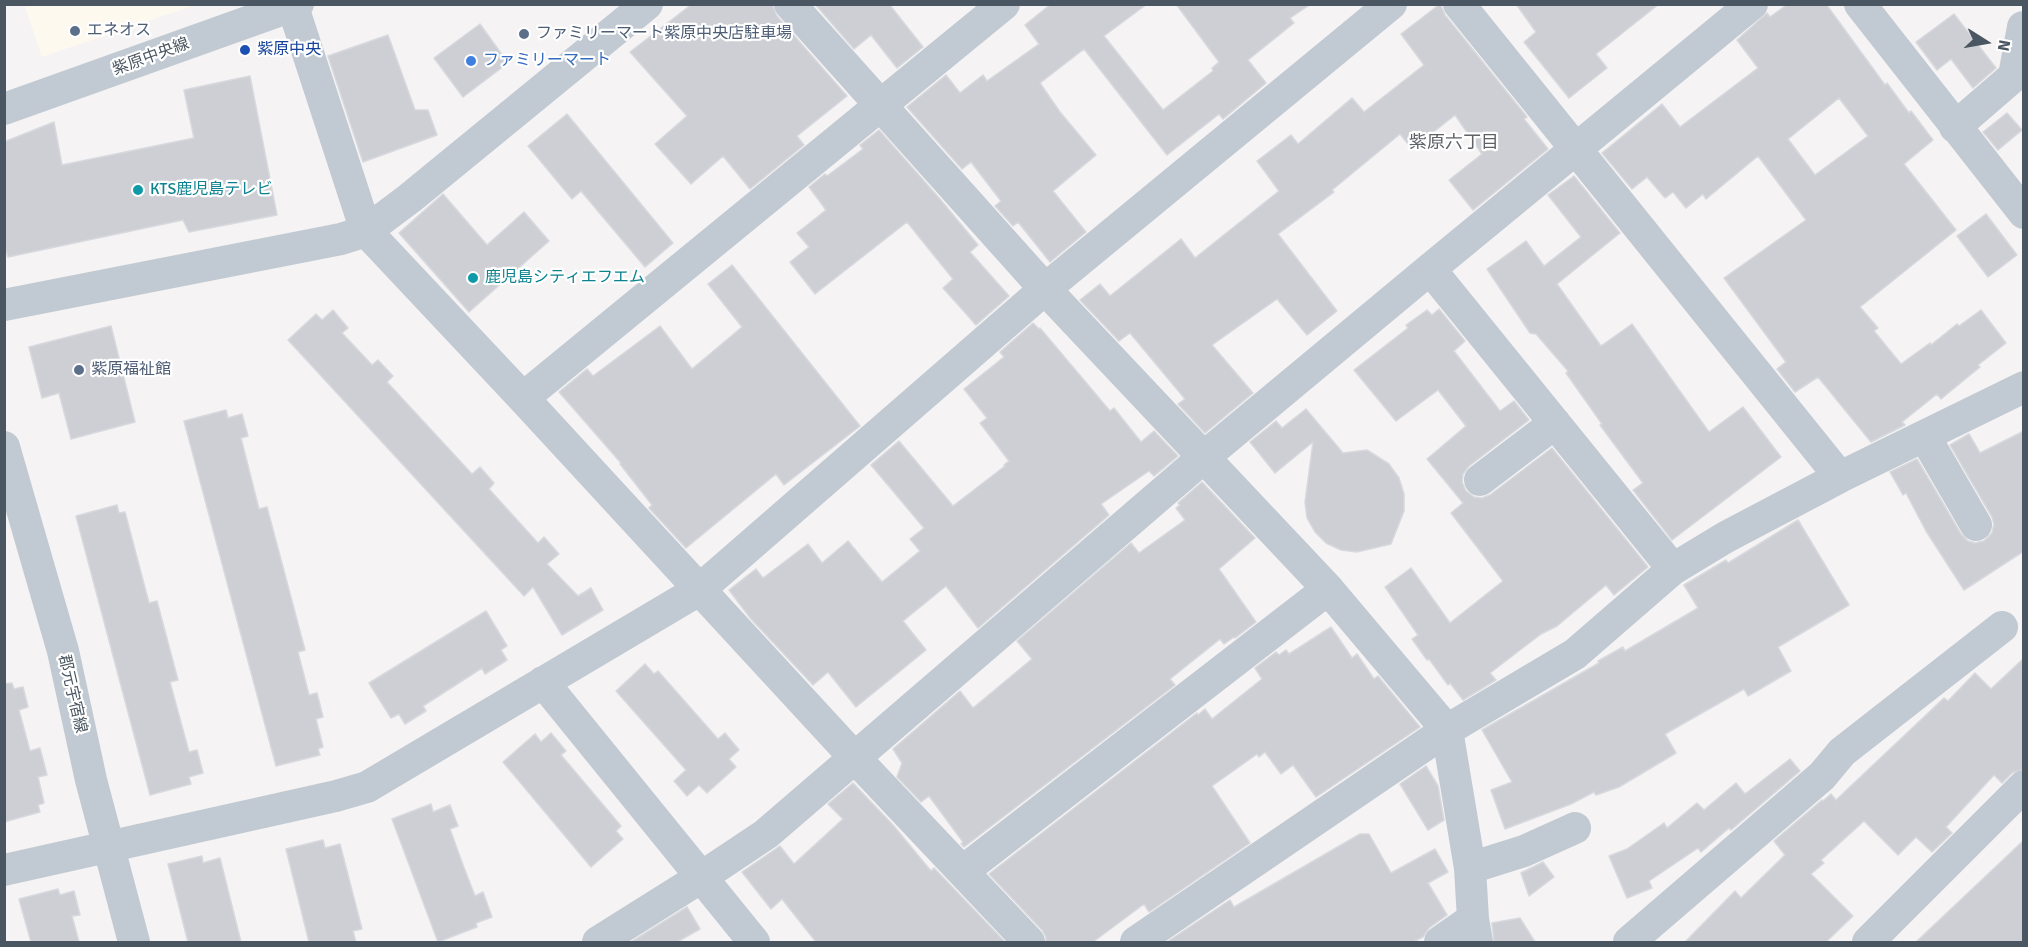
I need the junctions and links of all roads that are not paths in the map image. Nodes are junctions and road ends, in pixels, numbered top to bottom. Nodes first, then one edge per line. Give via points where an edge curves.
1 (648, 4) edge
2 (790, 4) edge
3 (1004, 4) edge
4 (1391, 4) edge
5 (1459, 4) edge
6 (1752, 4) edge
7 (1860, 4) edge
8 (294, 5) edge
9 (2023, 27) edge
10 (880, 105) junction
11 (4, 110) edge
12 (1954, 127) junction
13 (1576, 150) junction
14 (2024, 213) edge
15 (366, 231) junction
16 (1430, 269) junction
17 (1046, 289) junction
18 (4, 305) edge
19 (2024, 387) edge
20 (523, 398) junction
21 (1555, 423) junction
22 (1925, 437) junction
23 (4, 447) edge
24 (1204, 457) junction
25 (1840, 477) junction
26 (1480, 480) dead end
27 (1976, 525) dead end
28 (1673, 569) junction
29 (1328, 589) junction
30 (699, 590) junction
31 (2002, 627) dead end
32 (543, 682) junction
33 (1447, 730) junction
34 (855, 758) junction
35 (2024, 786) edge
36 (1575, 828) dead end
37 (109, 847) junction
38 (1470, 868) junction
39 (4, 870) edge
40 (963, 871) junction
41 (700, 878) junction
42 (1475, 931) edge
43 (134, 942) edge
44 (598, 942) edge
45 (754, 942) edge
46 (1029, 942) edge
47 (1136, 942) edge
48 (1440, 942) edge
49 (1629, 942) edge
50 (1868, 942) edge

1 - 15 street
2 - 10 street
3 - 10 street
4 - 17 street
5 - 13 street
6 - 13 street
7 - 12 street
8 - 11 street, 紫原中央線
8 - 15 street
9 - 12 street via 2014,76
10 - 17 street
10 - 20 street
12 - 14 street
13 - 16 street
13 - 25 street
15 - 18 street
15 - 20 street
16 - 21 street
16 - 24 street
17 - 24 street
17 - 30 street
19 - 22 street
20 - 30 street
21 - 26 street
21 - 28 street
22 - 25 street
22 - 27 street
23 - 37 street, 郡元宇宿線 via 63,651
24 - 29 street
24 - 34 street
25 - 28 street
28 - 33 street via 1575,654
29 - 33 street
29 - 40 street
30 - 32 street
30 - 34 street
31 - 49 street via 1842,752 1822,776
32 - 37 street via 366,787
32 - 41 street
33 - 38 street
33 - 47 street
34 - 40 street
34 - 41 street via 766,834
35 - 50 street
36 - 38 street via 1524,851
37 - 39 street
37 - 43 street, 郡元宇宿線
38 - 42 street
40 - 46 street
41 - 44 street
41 - 45 street
42 - 48 street

